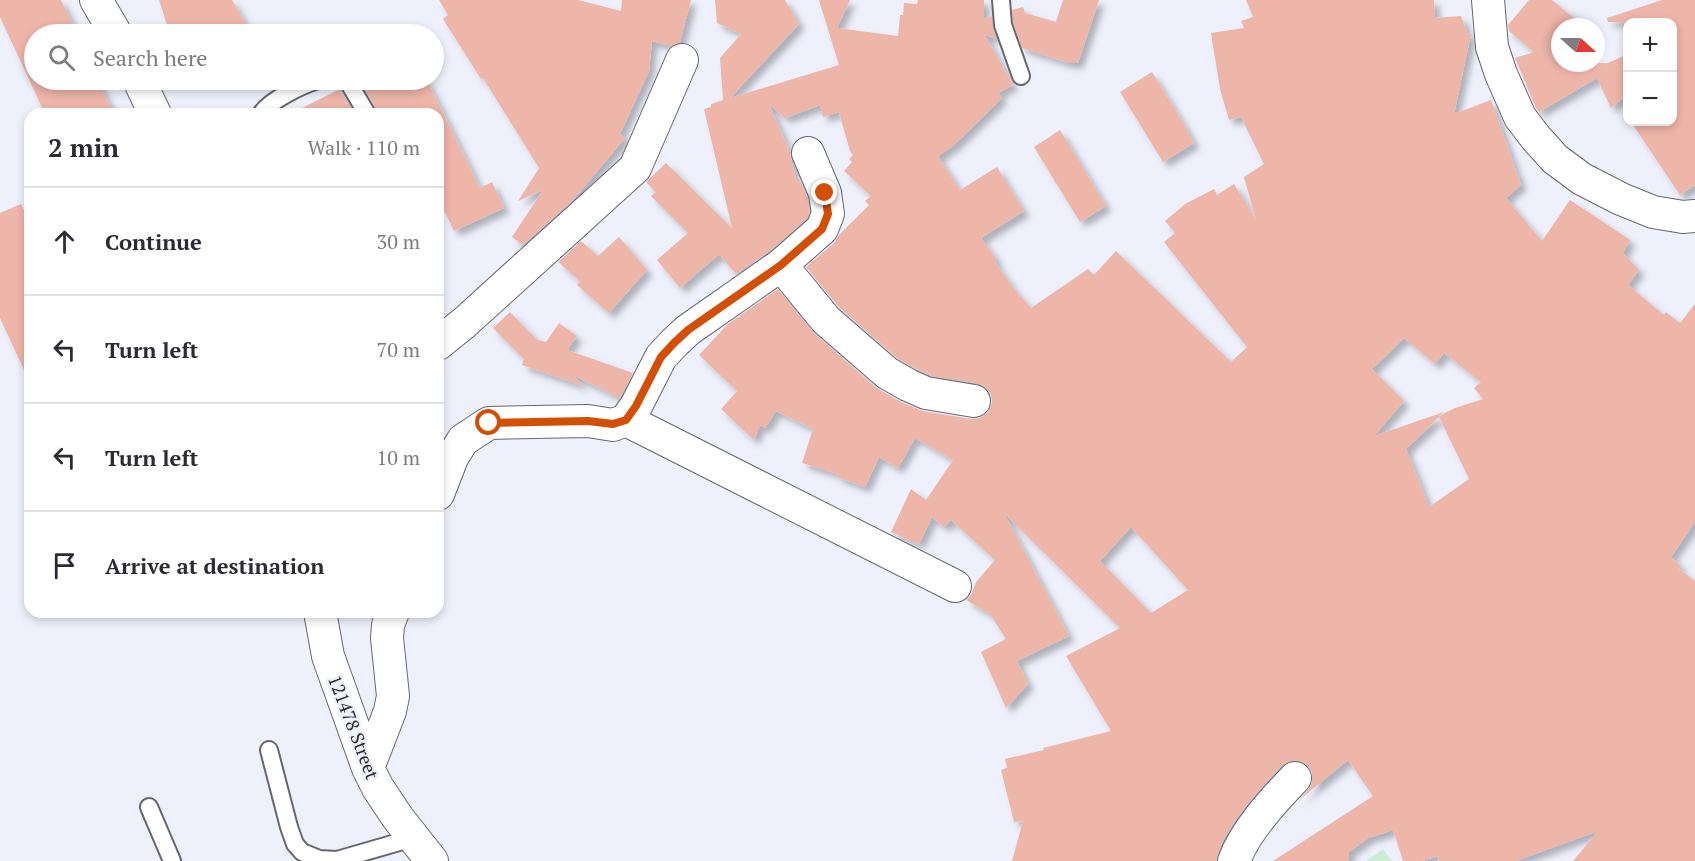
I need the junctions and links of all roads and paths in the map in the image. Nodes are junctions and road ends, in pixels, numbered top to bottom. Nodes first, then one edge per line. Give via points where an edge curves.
1 (96, 0) edge
2 (1001, 0) edge
3 (1488, 0) edge
4 (110, 24) edge
5 (682, 60) dead end
6 (1021, 76) dead end
7 (144, 90) edge
8 (297, 90) edge
9 (352, 90) edge
10 (152, 108) edge
11 (265, 108) edge
12 (363, 108) edge
13 (808, 153) dead end
14 (1695, 216) edge
15 (781, 265) junction
16 (444, 339) edge
17 (974, 401) dead end
18 (626, 420) junction
19 (444, 479) edge
20 (955, 586) dead end
21 (321, 618) edge
22 (391, 618) edge
23 (269, 750) dead end
24 (368, 768) junction
25 (1295, 778) dead end
26 (149, 807) dead end
27 (423, 850) edge
28 (308, 859) edge
29 (172, 861) edge
30 (1234, 861) edge

1 - 4 street
2 - 6 lane via 1003,25
3 - 14 street via 1492,46 1501,74 1520,117 1549,152 1582,179 1621,200 1653,212
5 - 16 street via 635,168
7 - 10 street
8 - 11 lane
9 - 12 lane
13 - 15 street via 825,193 828,214 822,229
15 - 17 street via 826,320 887,373 926,393
15 - 18 street via 674,343 661,357
18 - 19 street via 613,424 489,423 463,440
18 - 20 street
21 - 24 street, 121478 Street via 328,656
22 - 24 street via 387,638 393,696
23 - 28 lane via 294,844
24 - 27 street, 121478 Street
25 - 30 street via 1273,801
26 - 29 lane
27 - 28 lane via 337,860

